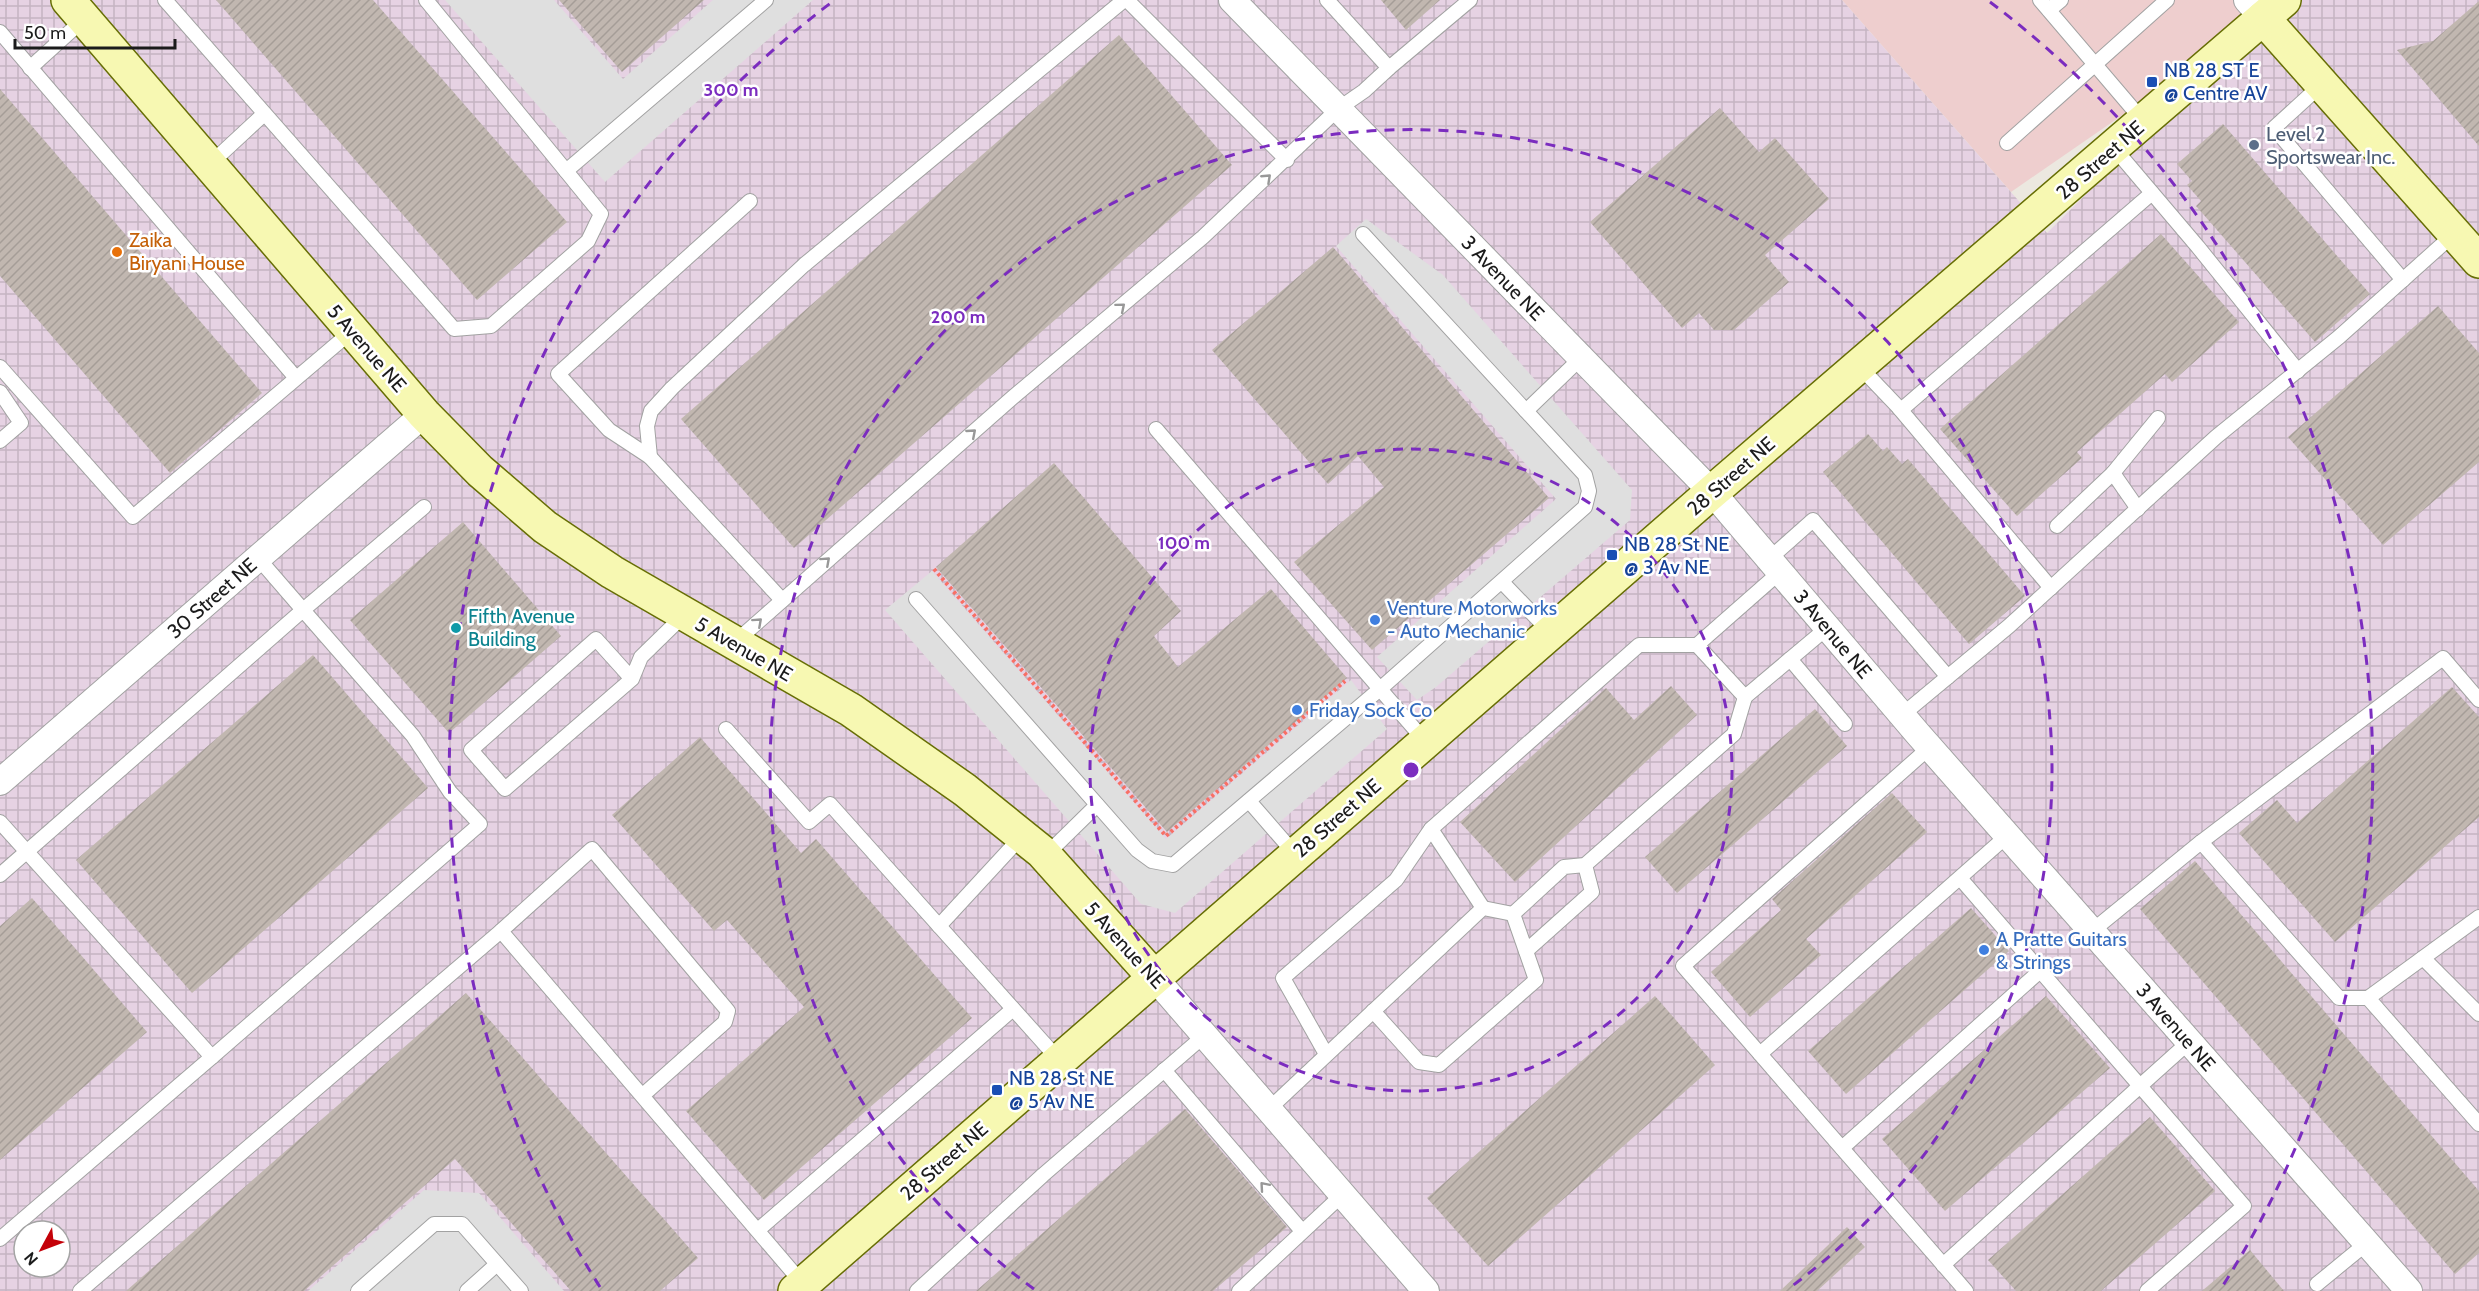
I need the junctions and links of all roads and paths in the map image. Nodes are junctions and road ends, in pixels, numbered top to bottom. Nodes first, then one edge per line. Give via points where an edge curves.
1 (165, 0) edge
2 (426, 0) edge
3 (766, 0) edge
4 (1126, 0) edge
5 (1232, 0) edge
6 (1327, 0) edge
7 (1470, 0) edge
8 (2061, 0) edge
9 (2167, 0) edge
10 (2045, 5) edge
11 (2264, 6) edge
12 (76, 10) edge
13 (0, 32) edge
14 (2095, 64) junction
15 (30, 68) junction
16 (1389, 68) junction
17 (2321, 85) junction
18 (1338, 109) junction
19 (264, 114) junction
20 (2144, 122) junction
21 (2007, 143) dead end
22 (2114, 148) junction
23 (1287, 160) junction
24 (209, 165) junction
25 (566, 171) junction
26 (2152, 193) junction
27 (750, 201) dead end
28 (2454, 233) junction
29 (1363, 234) dead end
30 (2479, 261) edge
31 (2403, 280) junction
32 (352, 331) junction
33 (1581, 358) junction
34 (1859, 366) junction
35 (0, 368) edge
36 (2298, 371) junction
37 (296, 378) junction
38 (0, 392) edge
39 (1899, 408) junction
40 (1526, 411) junction
41 (424, 414) junction
42 (2158, 418) dead end
43 (1156, 429) dead end
44 (0, 441) edge
45 (650, 457) junction
46 (2113, 474) junction
47 (1712, 492) junction
48 (424, 507) dead end
49 (2138, 509) junction
50 (2056, 525) dead end
51 (258, 558) junction
52 (1774, 566) junction
53 (934, 569) dead end
54 (1502, 582) junction
55 (2051, 588) junction
56 (916, 599) dead end
57 (782, 600) junction
58 (303, 610) junction
59 (684, 615) junction
60 (1827, 628) junction
61 (1550, 632) junction
62 (734, 643) junction
63 (1697, 645) junction
64 (1790, 659) junction
65 (1948, 677) junction
66 (632, 679) junction
67 (1345, 681) dead end
68 (1380, 689) junction
69 (1745, 697) junction
70 (2479, 700) edge
71 (1902, 715) junction
72 (1845, 724) dead end
73 (726, 729) dead end
74 (1425, 741) junction
75 (1930, 747) junction
76 (0, 782) edge
77 (1249, 801) junction
78 (1097, 806) junction
79 (0, 822) edge
80 (1431, 830) junction
81 (2008, 835) junction
82 (2200, 842) junction
83 (1034, 846) junction
84 (26, 853) junction
85 (1295, 854) junction
86 (1585, 865) junction
87 (0, 875) edge
88 (1960, 878) junction
89 (1483, 908) junction
90 (1513, 914) junction
91 (2477, 924) edge
92 (939, 926) junction
93 (501, 931) junction
94 (2092, 932) junction
95 (1526, 951) junction
96 (2423, 958) junction
97 (2040, 970) junction
98 (1155, 977) junction
99 (2368, 998) junction
100 (1013, 1009) junction
101 (1373, 1011) junction
102 (2479, 1014) edge
103 (1205, 1035) junction
104 (2189, 1042) junction
105 (1326, 1054) junction
106 (1760, 1054) junction
107 (212, 1058) junction
108 (1059, 1060) junction
109 (1164, 1070) junction
110 (2140, 1086) junction
111 (643, 1095) junction
112 (1269, 1109) junction
113 (2479, 1124) edge
114 (1842, 1148) junction
115 (1342, 1195) junction
116 (758, 1230) junction
117 (1302, 1231) junction
118 (0, 1239) edge
119 (2367, 1243) junction
120 (497, 1264) junction
121 (1943, 1265) junction
122 (2318, 1284) dead end
123 (799, 1287) edge
124 (80, 1291) edge
125 (358, 1291) edge
126 (467, 1291) edge
127 (521, 1291) edge
128 (917, 1291) edge
129 (1239, 1291) edge
130 (1426, 1291) edge
131 (1966, 1291) edge
132 (2147, 1291) edge
133 (2409, 1291) edge

1 - 19 lane
2 - 25 lane
3 - 25 lane
4 - 23 lane
4 - 45 lane via 804,265 672,388 651,411 646,426
5 - 18 street, 3 Avenue NE
6 - 16 lane
7 - 16 lane
8 - 10 lane
9 - 14 lane
10 - 14 lane
11 - 17 street
11 - 20 street, 28 Street NE
12 - 15 lane
12 - 24 street, 5 Avenue NE
13 - 15 lane
14 - 20 lane
14 - 21 lane
15 - 37 lane
16 - 18 lane
17 - 28 street
17 - 31 lane via 2274,128
18 - 23 lane
18 - 33 street, 3 Avenue NE
19 - 24 lane
19 - 25 lane via 454,329 491,326 588,241 601,214
20 - 22 street, 28 Street NE
22 - 26 lane
22 - 34 street, 28 Street NE
57 -> 23 lane
24 - 32 street, 5 Avenue NE
26 - 36 lane
26 - 39 lane
27 - 45 lane via 558,374 609,430
28 - 30 street
28 - 31 lane
29 - 40 lane
31 - 36 lane
32 - 37 lane
32 - 41 street, 5 Avenue NE
33 - 40 lane
33 - 47 street, 3 Avenue NE
34 - 39 lane
34 - 47 street, 28 Street NE
35 - 37 lane via 133,517
36 - 49 lane
38 - 44 lane via 21,423
39 - 55 lane
40 - 54 lane via 1585,475 1589,491 1585,507
41 - 51 street, 30 Street NE
41 - 59 street, 5 Avenue NE via 480,471 545,527
42 - 46 lane
43 - 68 lane
45 - 57 lane
46 - 49 lane
46 - 50 lane
47 - 52 street, 3 Avenue NE
47 - 61 street, 28 Street NE
48 - 58 lane
49 - 55 lane
51 - 58 lane
51 - 76 street, 30 Street NE
52 - 60 street, 3 Avenue NE
52 - 63 lane
52 - 65 lane via 1813,520
53 - 67 path via 1166,836
54 - 61 lane
54 - 68 lane
55 - 65 lane
56 - 78 lane
62 -> 57 lane
58 - 84 lane
58 - 107 lane via 413,736 450,792 480,824
59 - 62 street, 5 Avenue NE
59 - 66 lane via 641,657
60 - 64 lane
60 - 71 street, 3 Avenue NE
61 - 74 street, 28 Street NE
62 - 83 street, 5 Avenue NE via 851,710 965,790
63 - 69 lane
63 - 80 lane via 1639,645
64 - 69 lane
64 - 72 lane
65 - 71 lane
66 - 66 lane via 505,789 471,750 596,639
68 - 74 lane
68 - 77 lane
69 - 86 lane via 1734,734
70 - 82 lane via 2442,658
71 - 75 street, 3 Avenue NE
73 - 92 lane via 809,822 830,804
74 - 85 street, 28 Street NE
75 - 81 street, 3 Avenue NE
75 - 106 lane via 1683,966
77 - 78 lane via 1173,865 1152,861 1137,850
77 - 85 lane
78 - 83 lane
79 - 84 lane
80 - 89 lane
80 - 105 lane via 1396,880 1283,978
81 - 88 lane
81 - 94 street, 3 Avenue NE
82 - 94 lane
82 - 99 lane via 2339,998
83 - 92 lane
83 - 98 street, 5 Avenue NE
84 - 87 lane
84 - 107 lane
85 - 98 street, 28 Street NE
86 - 90 lane via 1564,867
86 - 95 lane via 1592,892
88 - 97 lane
88 - 106 lane
89 - 90 lane
89 - 101 lane
90 - 95 lane
91 - 96 lane
92 - 100 lane
93 - 111 lane
93 - 111 lane via 592,849 728,1011 725,1022
93 - 124 lane
94 - 104 street, 3 Avenue NE
95 - 101 lane via 1536,980 1439,1065 1419,1062
96 - 99 lane
96 - 102 lane
97 - 110 lane
97 - 114 lane
98 - 103 street, 5 Avenue NE
98 - 108 street, 28 Street NE
99 - 113 lane
100 - 108 lane
100 - 116 lane
101 - 105 lane
103 - 109 lane
103 - 112 street, 5 Avenue NE
104 - 110 lane
104 - 119 street, 3 Avenue NE
105 - 112 lane
106 - 114 lane
107 - 118 lane
108 - 123 street, 28 Street NE
117 -> 109 lane
109 - 128 lane
110 - 121 lane
110 - 132 lane via 2244,1206
111 - 116 lane
112 - 115 street, 5 Avenue NE
114 - 121 lane
115 - 117 lane
115 - 130 street, 5 Avenue NE
116 - 123 lane
117 - 129 lane
119 - 122 lane
119 - 133 street, 3 Avenue NE
120 - 125 lane via 462,1224 434,1224
120 - 126 lane
120 - 127 lane
121 - 131 lane

